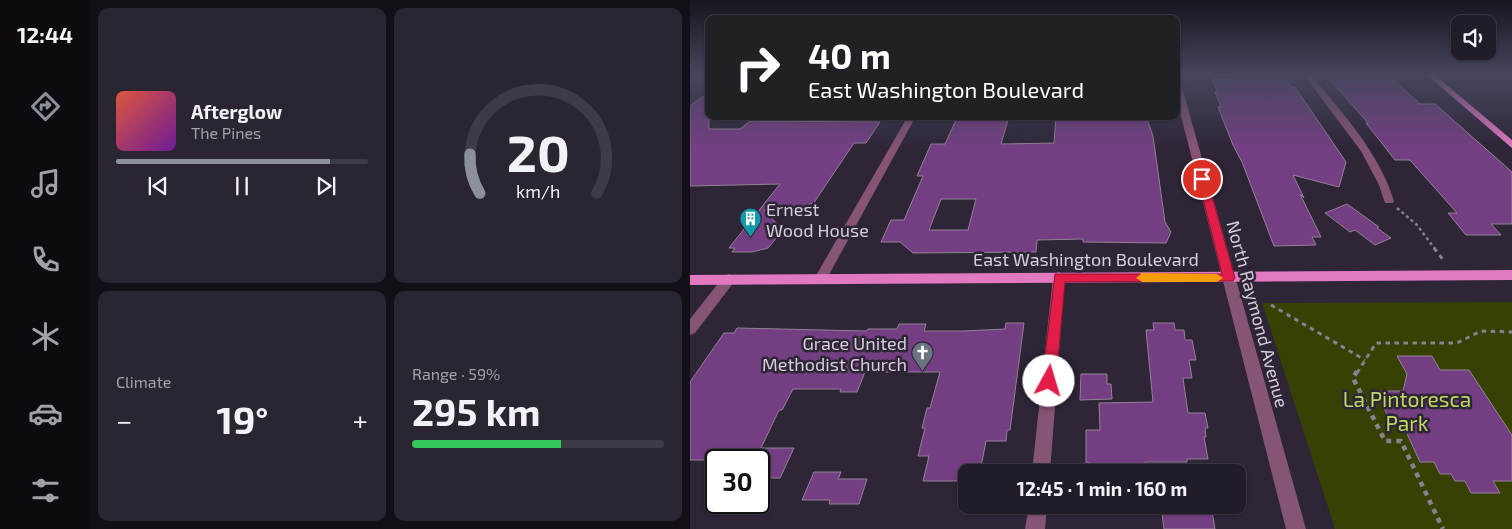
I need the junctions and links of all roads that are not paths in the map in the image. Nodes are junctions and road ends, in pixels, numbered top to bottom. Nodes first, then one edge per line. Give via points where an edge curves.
1 (1181, 100) edge
2 (1326, 100) edge
3 (1461, 100) edge
4 (910, 120) edge
5 (1510, 141) edge
6 (1389, 201) road end
7 (1512, 275) edge
8 (1059, 277) junction
9 (1229, 278) junction
10 (729, 279) junction
11 (820, 279) junction
12 (690, 280) edge
13 (690, 329) edge
14 (1042, 464) edge
15 (1037, 514) edge
16 (1035, 529) edge
17 (1296, 529) edge

1 - 9 street, North Raymond Avenue
2 - 6 street via 1377,168
3 - 5 main road
4 - 11 street
7 - 9 main road, East Washington Boulevard
8 - 9 main road, East Washington Boulevard
8 - 11 main road, East Washington Boulevard
8 - 14 street
9 - 17 street, North Raymond Avenue
10 - 11 main road, East Washington Boulevard
10 - 12 main road, East Washington Boulevard
10 - 13 street
15 - 16 street

